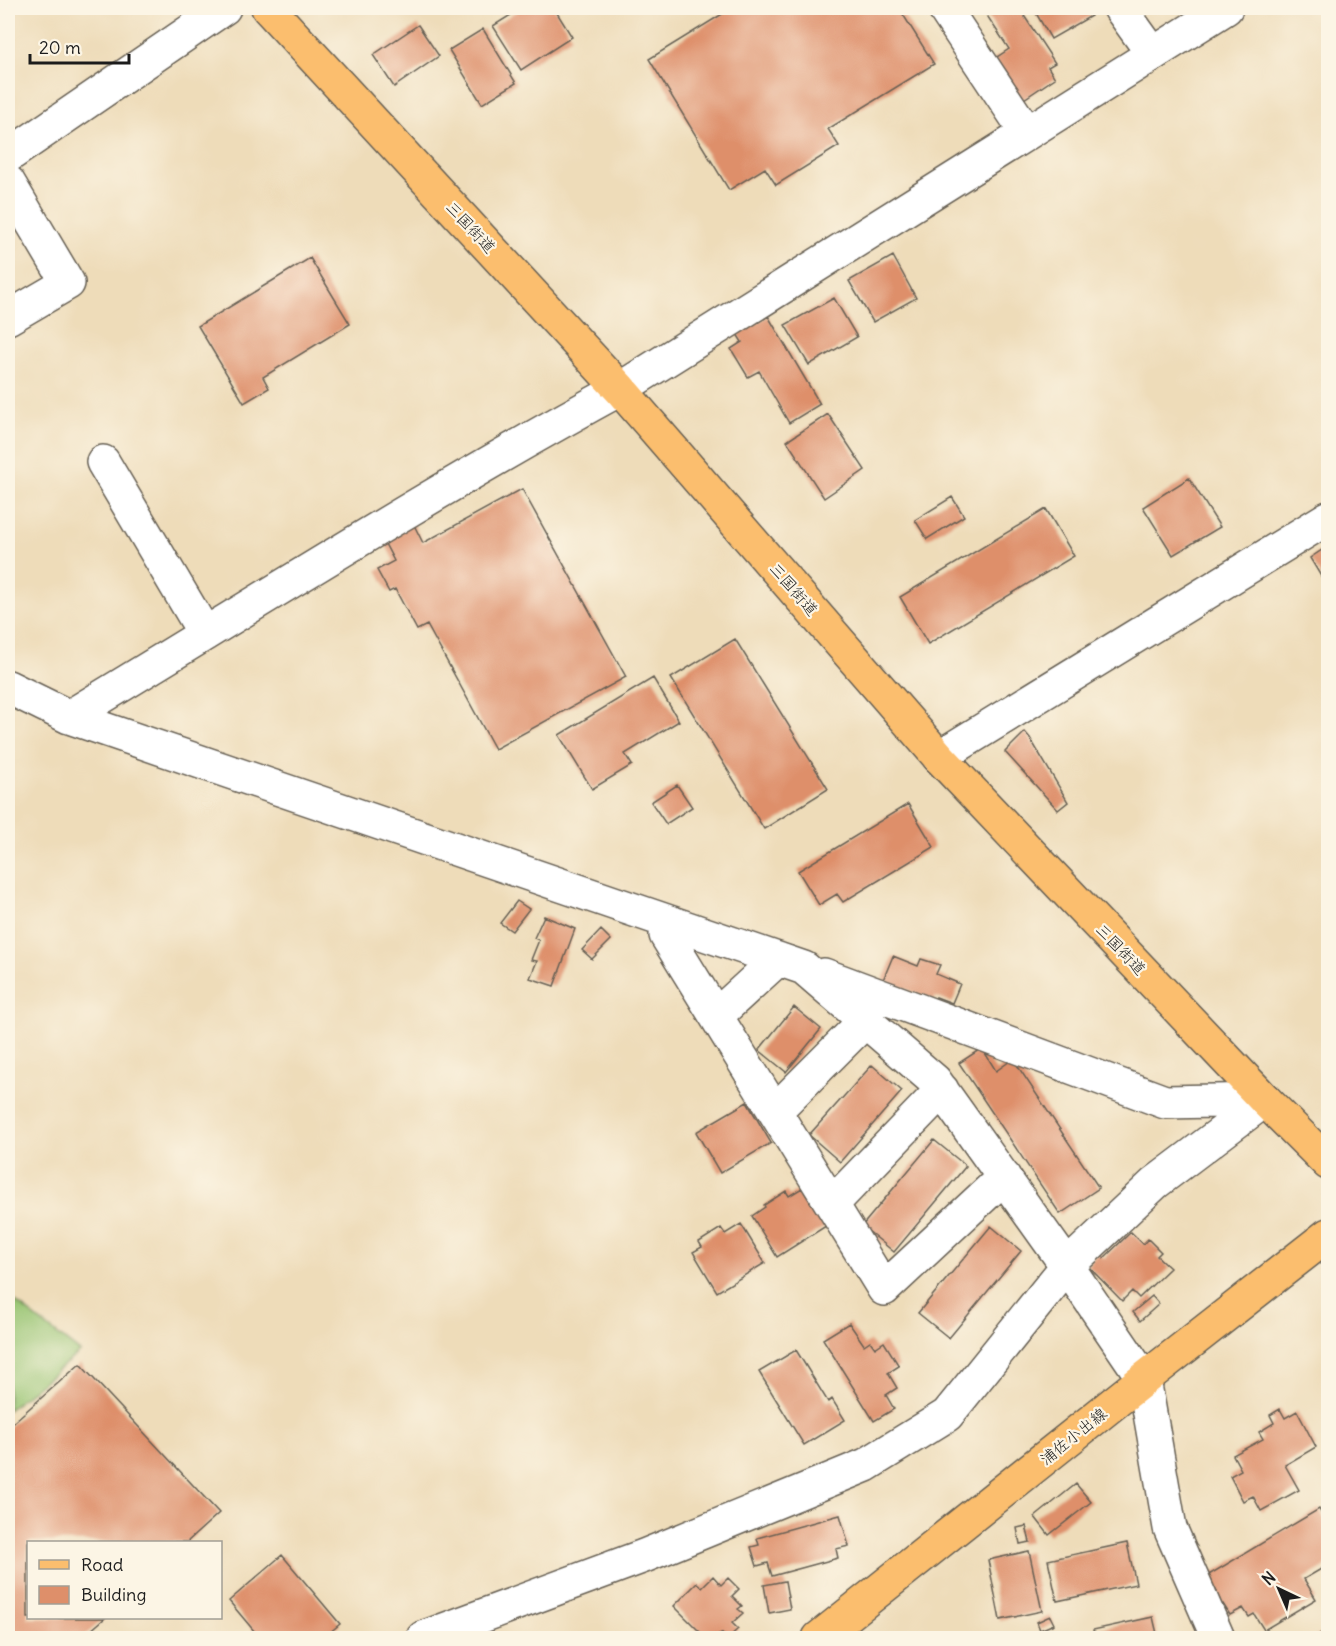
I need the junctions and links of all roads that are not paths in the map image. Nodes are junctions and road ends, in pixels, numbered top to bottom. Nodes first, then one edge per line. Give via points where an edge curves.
1 (224, 8) edge
2 (268, 8) edge
3 (944, 8) edge
4 (1120, 8) edge
5 (1226, 8) edge
6 (1153, 54) junction
7 (1027, 133) junction
8 (8, 156) edge
9 (8, 182) edge
10 (8, 318) edge
11 (620, 388) junction
12 (103, 462) dead end
13 (1329, 518) edge
14 (205, 634) junction
15 (8, 687) edge
16 (69, 717) junction
17 (939, 757) junction
18 (666, 935) dead end
19 (791, 963) junction
20 (716, 1016) junction
21 (865, 1021) junction
22 (942, 1090) junction
23 (1265, 1100) junction
24 (775, 1111) junction
25 (1329, 1163) edge
26 (1004, 1177) junction
27 (832, 1204) junction
28 (1329, 1235) edge
29 (1067, 1266) junction
30 (1144, 1378) junction
31 (423, 1638) edge
32 (819, 1638) edge
33 (1218, 1638) edge

1 - 8 street
2 - 11 main road, 三国街道
3 - 7 street
4 - 6 street
5 - 6 street
6 - 7 street
7 - 11 street
9 - 10 street via 68,283
11 - 14 street
11 - 17 main road, 三国街道
12 - 14 street
13 - 17 street
14 - 16 street
15 - 16 street
16 - 19 street
17 - 23 main road, 三国街道
18 - 20 street
19 - 20 street
19 - 21 street
19 - 23 street via 1165,1102
20 - 24 street
21 - 22 street
21 - 24 street
22 - 26 street
22 - 27 street
23 - 25 main road, 三国街道
23 - 29 street via 1155,1183
24 - 27 street
26 - 27 street via 884,1289
26 - 29 street
28 - 30 main road, 浦佐小出線
29 - 30 street
29 - 31 street via 947,1415 866,1465 644,1556
30 - 32 main road, 浦佐小出線
30 - 33 street via 1170,1528

